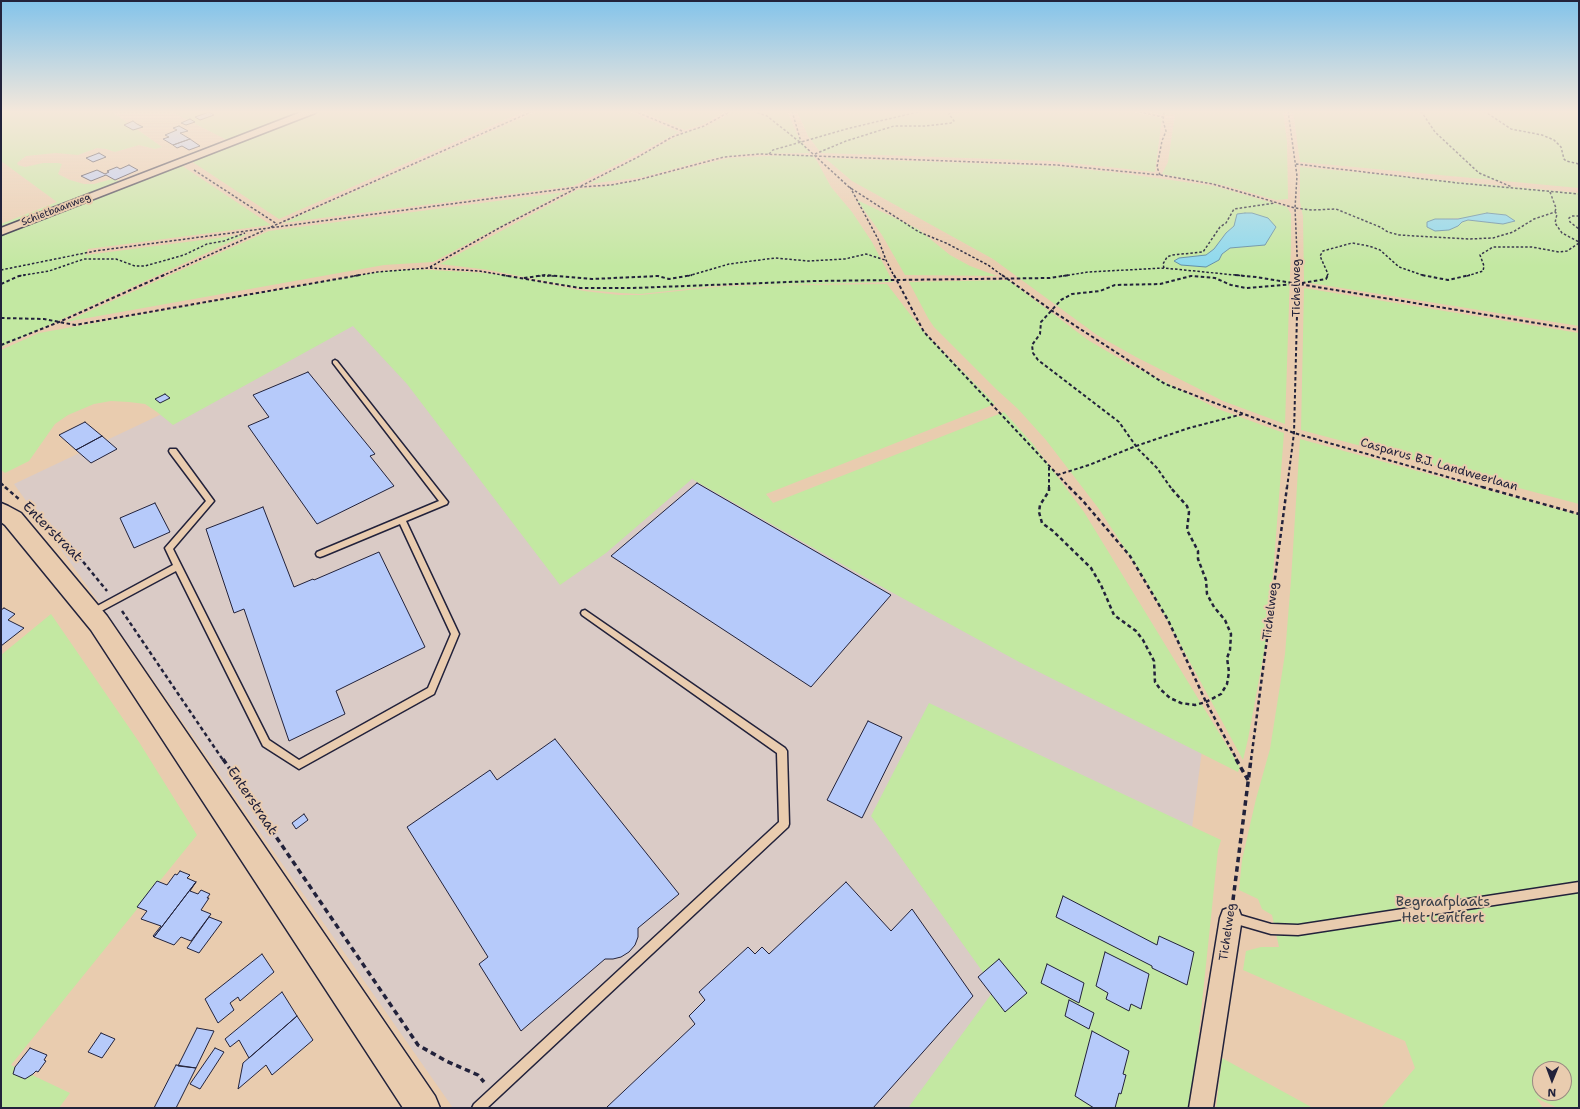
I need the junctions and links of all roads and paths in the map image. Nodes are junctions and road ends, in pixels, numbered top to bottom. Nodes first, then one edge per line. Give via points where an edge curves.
1 (179, 163) edge
2 (182, 163) edge
3 (416, 163) edge
4 (625, 163) edge
5 (702, 163) edge
6 (822, 163) edge
7 (994, 163) edge
8 (1158, 163) edge
9 (1468, 163) edge
10 (1296, 164) joint
11 (1160, 175) junction
12 (849, 187) junction
13 (579, 188) junction
14 (1515, 188) junction
15 (1550, 192) junction
16 (1579, 194) edge
17 (1276, 202) junction
18 (1295, 208) junction
19 (1555, 212) junction
20 (1579, 216) edge
21 (278, 224) junction
22 (268, 229) junction
23 (1579, 229) edge
24 (249, 231) junction
25 (1, 232) edge
26 (1579, 243) edge
27 (886, 260) junction
28 (429, 268) junction
29 (1164, 268) junction
30 (1, 270) edge
31 (522, 279) junction
32 (1009, 279) junction
33 (896, 280) junction
34 (1, 284) edge
35 (1298, 284) junction
36 (1051, 310) junction
37 (1, 318) edge
38 (59, 322) junction
39 (1579, 330) edge
40 (1, 344) edge
41 (335, 362) dead end
42 (1243, 414) junction
43 (1294, 433) junction
44 (1136, 446) junction
45 (173, 451) dead end
46 (1049, 467) junction
47 (1056, 475) junction
48 (1, 484) edge
49 (11, 506) edge
50 (33, 511) dead end
51 (1579, 514) edge
52 (402, 520) junction
53 (320, 554) dead end
54 (178, 566) junction
55 (114, 600) junction
56 (90, 613) junction
57 (585, 613) dead end
58 (1206, 702) junction
59 (1248, 780) junction
60 (1579, 887) edge
61 (1231, 918) junction
62 (494, 1094) junction
63 (424, 1108) edge
64 (478, 1108) edge
65 (1201, 1108) edge

1 - 25 street, Schietbaanweg
2 - 21 path
3 - 21 path
4 - 13 path
5 - 13 path via 638,180
6 - 12 path
7 - 11 path via 1070,166
8 - 11 path
9 - 14 path via 1479,173
10 - 14 path
10 - 18 path, Tichelweg
11 - 17 path via 1213,184
12 - 27 path via 878,239
12 - 32 path, Casparus B.J. Landweerlaan via 919,232 966,253
13 - 22 path
13 - 28 path via 508,223
14 - 15 path
15 - 16 path
15 - 19 path
17 - 18 path
17 - 29 path via 1234,209 1203,252 1167,257 1163,264
18 - 19 path via 1336,209 1399,235 1468,240 1502,236 1534,219
18 - 35 path, Tichelweg
19 - 26 path via 1555,223 1562,233
20 - 23 path via 1569,218
21 - 22 path
22 - 24 path
22 - 38 path
24 - 30 path via 95,251
24 - 34 path via 158,263 135,266 116,259 84,259 49,271 19,276
26 - 35 path via 1567,252 1532,247 1493,247 1480,255 1483,271 1448,280 1412,273 1399,267 1380,250 1352,243 1323,251 1320,256 1328,274 1326,279
27 - 31 path via 866,254 845,259 825,258 808,261 782,258 729,264 669,279 658,276 592,279 545,275
27 - 33 path
28 - 31 path via 479,271
28 - 38 path via 376,272 75,325
29 - 32 path
29 - 35 path
31 - 33 path via 580,288
32 - 33 path
32 - 36 path, Casparus B.J. Landweerlaan
33 - 46 path via 924,332
35 - 36 path via 1246,288 1215,278 1191,276 1160,284 1115,285 1100,292 1072,294
35 - 39 path
35 - 43 path, Tichelweg
36 - 42 path, Casparus B.J. Landweerlaan via 1165,384
36 - 44 path via 1041,322 1040,334 1032,345 1033,353 1038,360 1119,422
37 - 38 path
38 - 40 path
41 - 52 lane via 444,502
42 - 43 path, Casparus B.J. Landweerlaan
42 - 44 path via 1189,428
43 - 51 path, Casparus B.J. Landweerlaan
43 - 59 path, Tichelweg
44 - 47 path
44 - 58 path via 1187,506 1187,530 1198,551 1207,594 1225,620 1231,634 1227,658 1227,684 1221,694
45 - 54 lane via 210,502 169,548
46 - 47 path
46 - 58 path via 1049,491 1040,505 1039,512 1042,523 1091,568 1114,615 1136,631 1143,640 1154,660 1156,682 1160,689 1181,703 1195,705
47 - 58 path via 1083,501 1130,556 1168,620
48 - 49 path, Enterstraat
49 - 56 main road, Enterstraat via 13,519
50 - 55 path, Enterstraat via 71,547
52 - 53 lane
52 - 54 lane via 455,634 431,691 299,765 266,743
54 - 55 lane
55 - 56 lane
55 - 62 path, Enterstraat via 418,1045 478,1075
56 - 63 main road, Enterstraat
57 - 62 lane via 782,751 784,824
58 - 59 path
59 - 61 path, Tichelweg
60 - 61 lane via 1298,930 1271,929
61 - 65 street, Tichelweg
62 - 64 lane

